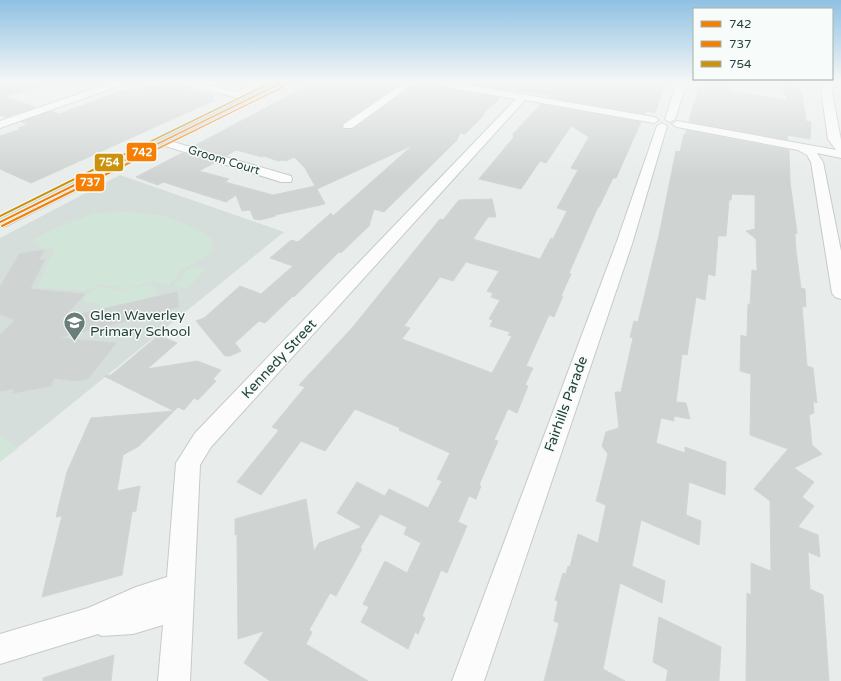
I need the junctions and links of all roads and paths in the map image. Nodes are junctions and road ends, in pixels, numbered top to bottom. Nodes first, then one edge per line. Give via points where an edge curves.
1 (32, 114) edge
2 (213, 114) edge
3 (365, 114) edge
4 (507, 114) edge
5 (617, 114) edge
6 (669, 114) edge
7 (834, 114) edge
8 (666, 122) junction
9 (0, 125) edge
10 (348, 126) dead end
11 (766, 140) junction
12 (163, 142) junction
13 (837, 144) edge
14 (830, 154) edge
15 (286, 179) dead end
16 (0, 222) edge
17 (841, 293) edge
18 (180, 597) junction
19 (0, 649) edge
20 (174, 681) edge
21 (468, 681) edge

1 - 9 street
2 - 12 main road
3 - 10 street
4 - 18 street, Kennedy Street via 202,440 188,462
5 - 8 street
6 - 8 street, Fairhills Parade
7 - 13 street
8 - 11 street
8 - 21 street, Fairhills Parade
11 - 14 street
11 - 14 street via 802,147 810,152
12 - 15 street, Groom Court
12 - 16 main road
13 - 14 street via 830,146
14 - 17 street
18 - 19 street via 133,619 91,622
18 - 20 street, Kennedy Street

